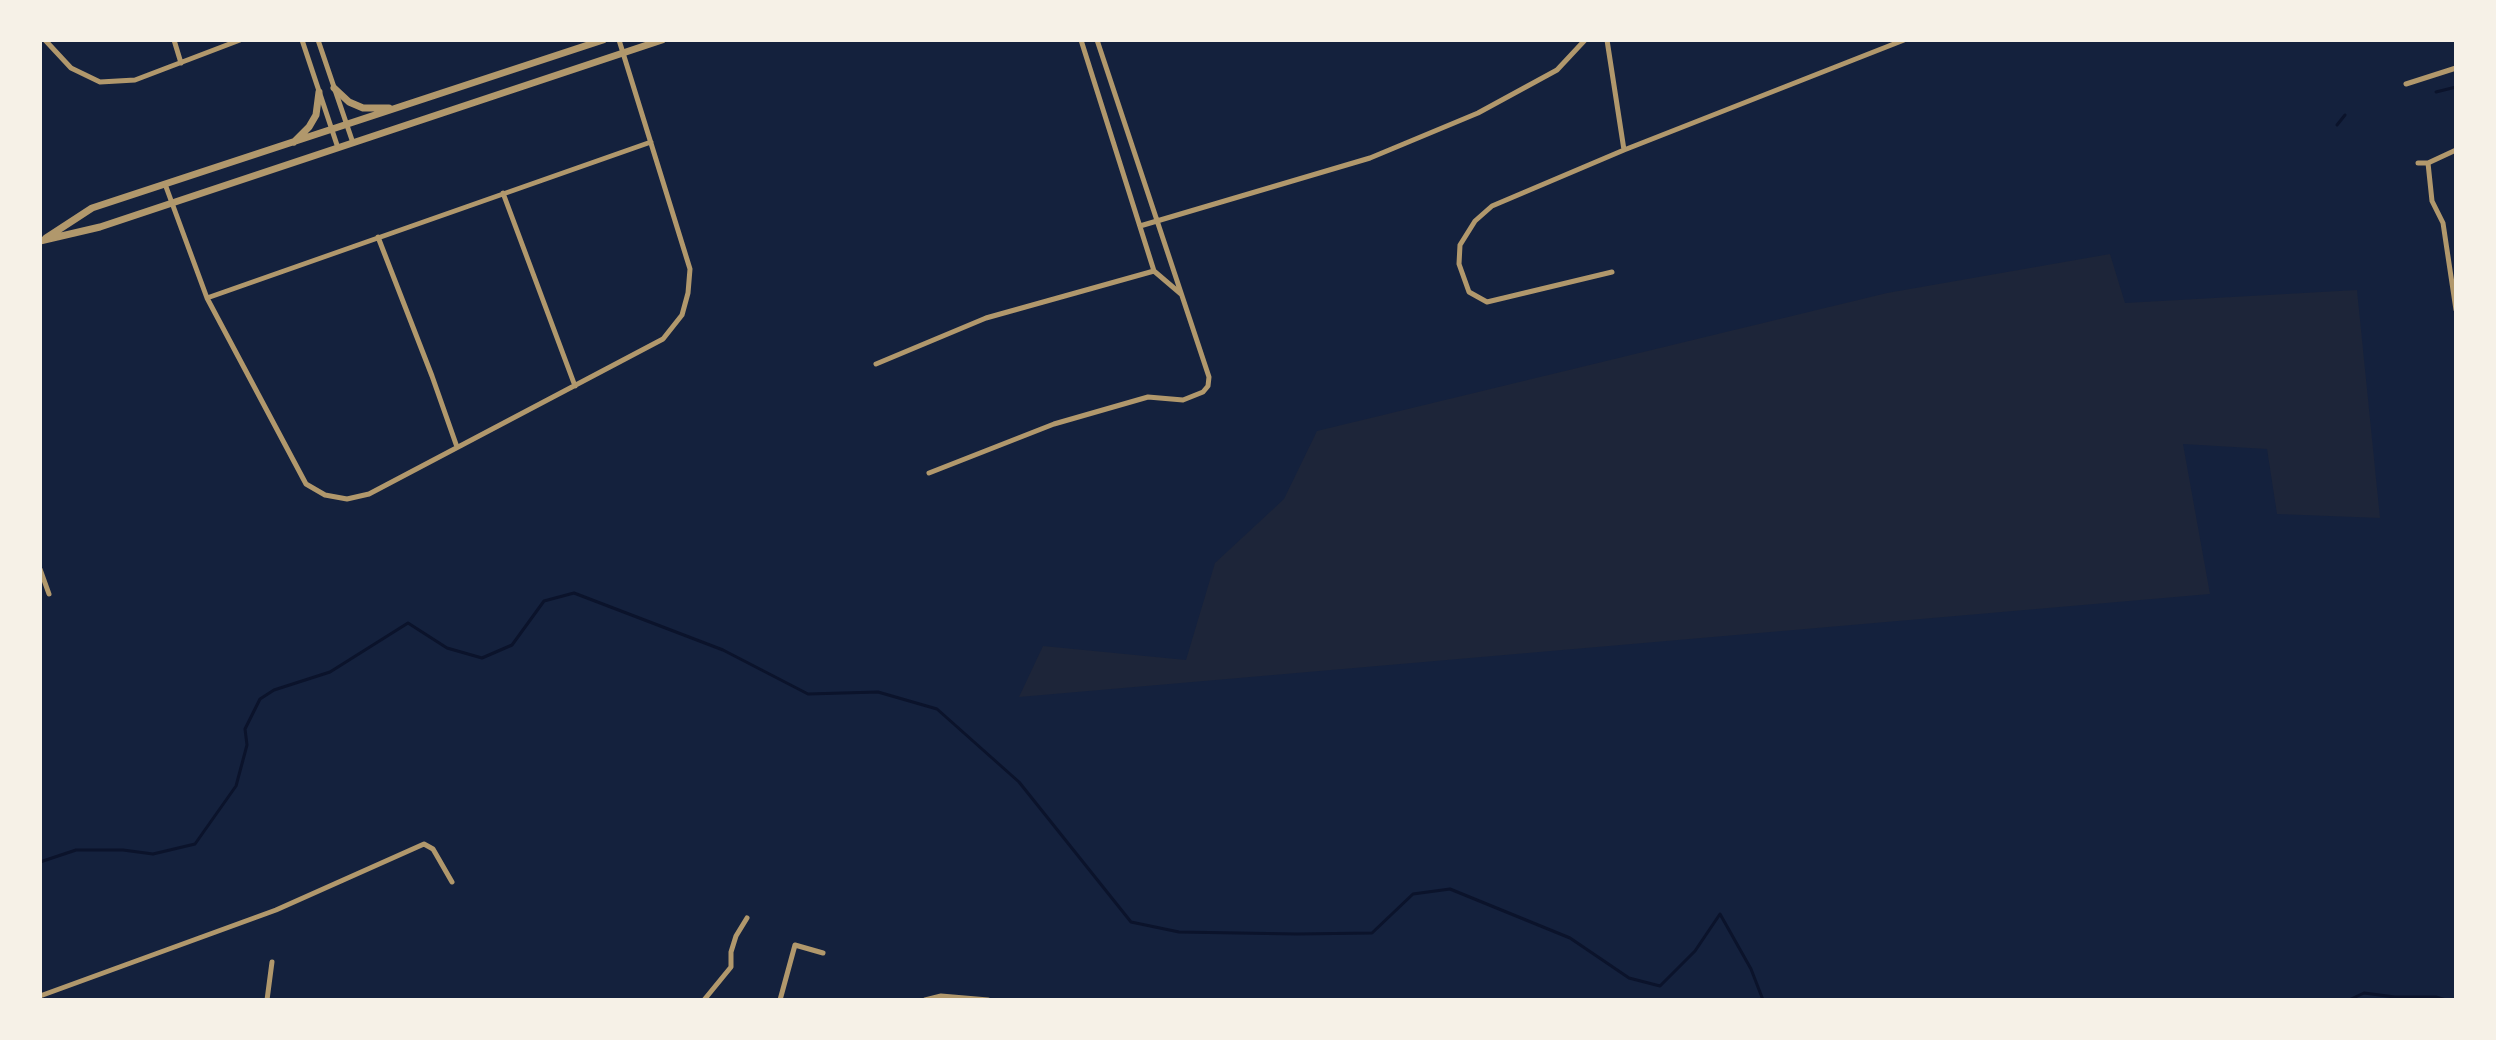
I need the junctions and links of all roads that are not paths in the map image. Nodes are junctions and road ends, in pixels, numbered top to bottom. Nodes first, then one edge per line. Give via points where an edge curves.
1 (45, 40) edge
2 (174, 40) edge
3 (240, 40) edge
4 (302, 40) edge
5 (318, 40) edge
6 (603, 40) edge
7 (619, 40) edge
8 (662, 40) edge
9 (1082, 40) edge
10 (1097, 40) edge
11 (1585, 40) edge
12 (1607, 40) edge
13 (1904, 40) edge
14 (623, 53) junction
15 (182, 63) junction
16 (2456, 68) edge
17 (2406, 84) dead end
18 (334, 88) junction
19 (319, 92) junction
20 (397, 108) junction
21 (347, 125) junction
22 (332, 129) junction
23 (294, 142) junction
24 (651, 142) junction
25 (353, 143) junction
26 (338, 148) junction
27 (1624, 150) junction
28 (2456, 150) edge
29 (2418, 163) dead end
30 (2428, 163) junction
31 (165, 184) junction
32 (503, 193) junction
33 (172, 203) junction
34 (1156, 221) junction
35 (1140, 226) junction
36 (378, 237) junction
37 (41, 241) edge
38 (1154, 271) junction
39 (1612, 272) dead end
40 (1182, 295) junction
41 (207, 298) junction
42 (2456, 310) edge
43 (876, 364) dead end
44 (575, 386) junction
45 (457, 447) junction
46 (928, 473) dead end
47 (40, 569) edge
48 (49, 594) dead end
49 (452, 882) dead end
50 (747, 918) dead end
51 (824, 953) dead end
52 (272, 962) dead end
53 (40, 996) edge
54 (267, 999) edge
55 (704, 999) edge
56 (780, 999) edge
57 (925, 999) edge
58 (988, 999) edge

1 - 15 street via 71,68 100,82 135,80
2 - 15 street
3 - 15 street
4 - 19 street
5 - 18 street
6 - 20 street
7 - 14 street
8 - 14 street
9 - 35 street
10 - 34 street
11 - 34 street via 1557,70 1478,113 1370,158
12 - 27 street
13 - 27 street
14 - 24 street
14 - 25 street
16 - 17 street
18 - 20 street via 349,102 363,108
18 - 21 street
19 - 22 street
19 - 23 street via 316,115
20 - 21 street
21 - 22 street
21 - 25 street
22 - 23 street
22 - 26 street
23 - 31 street
24 - 32 street
24 - 44 street via 690,269 682,315 663,339
25 - 26 street
26 - 33 street
27 - 39 street via 1492,206 1475,221 1460,245 1459,264 1469,292 1487,302
28 - 30 street
29 - 30 street
30 - 42 street via 2432,201 2443,223
31 - 33 street
31 - 37 street via 92,208
32 - 36 street
32 - 44 street
33 - 37 street
33 - 41 street
34 - 35 street
34 - 40 street
35 - 38 street
36 - 41 street
36 - 45 street
38 - 40 street
38 - 43 street via 986,318
40 - 46 street via 1209,377 1203,393 1183,400 1148,396 1054,424
41 - 45 street via 306,484 325,495 347,499 369,494
44 - 45 street
47 - 48 street
49 - 53 street via 433,849 424,844 276,910
50 - 55 street via 736,936 731,967
51 - 56 street via 795,945
52 - 54 street
57 - 58 street

